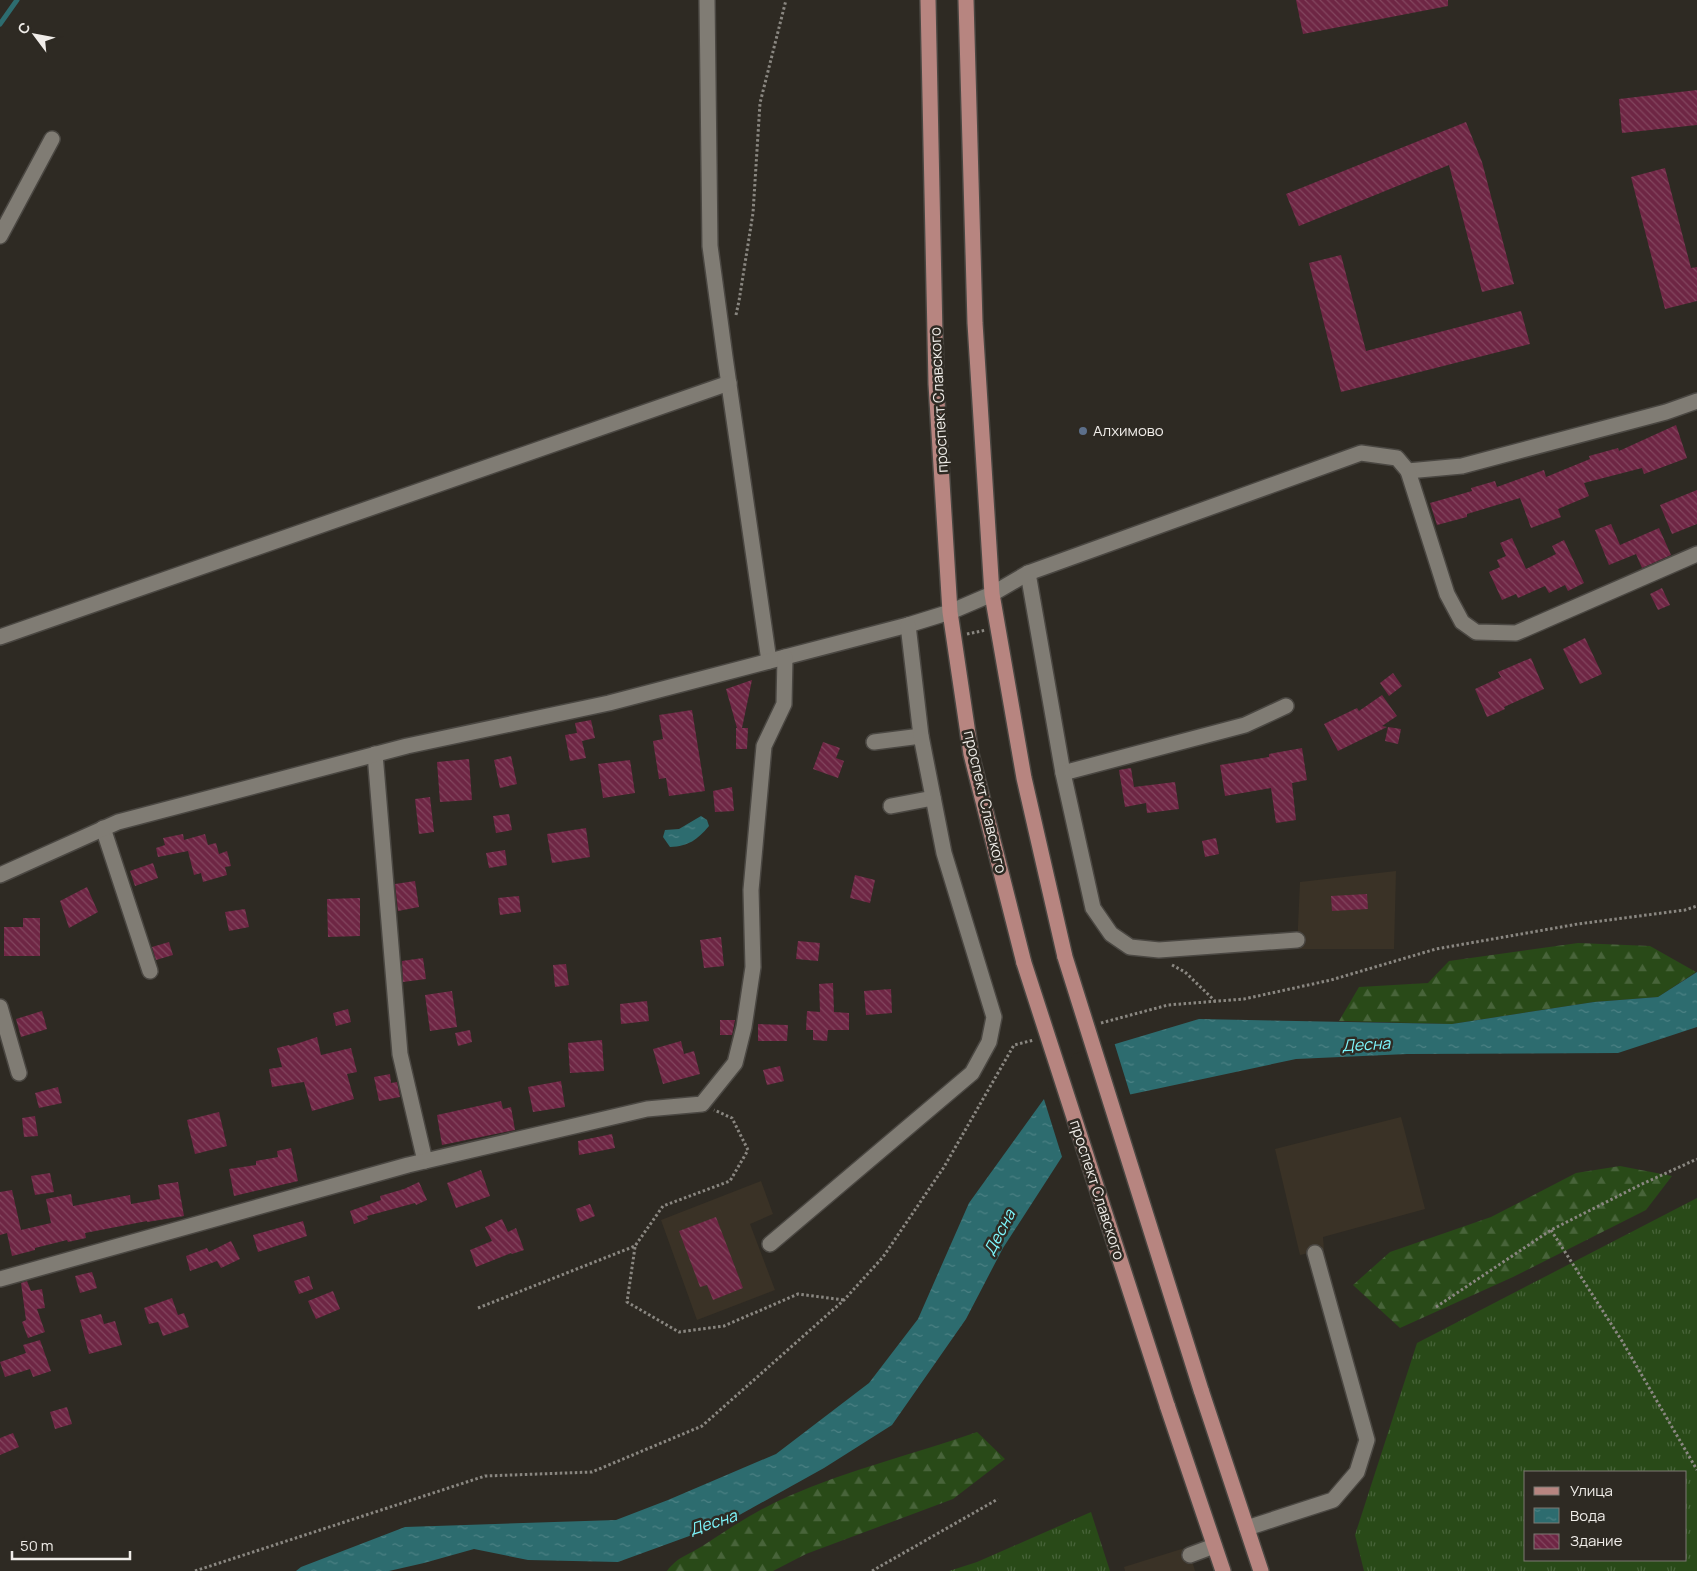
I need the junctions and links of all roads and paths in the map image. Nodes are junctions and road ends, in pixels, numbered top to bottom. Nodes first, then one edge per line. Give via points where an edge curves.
1 (707, 0) edge
2 (786, 0) edge
3 (928, 0) edge
4 (966, 0) edge
5 (52, 139) dead end
6 (0, 236) edge
7 (735, 320) dead end
8 (728, 383) junction
9 (1697, 401) edge
10 (1408, 470) junction
11 (1697, 554) edge
12 (1028, 573) junction
13 (992, 594) junction
14 (950, 612) junction
15 (908, 625) junction
16 (998, 628) junction
17 (0, 637) edge
18 (954, 637) junction
19 (785, 657) junction
20 (769, 661) junction
21 (1286, 706) dead end
22 (921, 736) junction
23 (874, 742) dead end
24 (376, 754) junction
25 (1063, 772) junction
26 (933, 798) junction
27 (891, 806) dead end
28 (103, 828) junction
29 (0, 875) edge
30 (1697, 906) edge
31 (1297, 940) dead end
32 (1169, 963) dead end
33 (150, 970) dead end
34 (1215, 1001) junction
35 (0, 1007) edge
36 (1101, 1022) dead end
37 (1043, 1038) dead end
38 (19, 1072) dead end
39 (702, 1104) junction
40 (1697, 1159) edge
41 (425, 1160) junction
42 (1551, 1230) junction
43 (770, 1244) dead end
44 (635, 1246) junction
45 (1314, 1253) dead end
46 (0, 1279) edge
47 (844, 1300) junction
48 (1436, 1307) dead end
49 (478, 1308) dead end
50 (1697, 1470) edge
51 (998, 1499) dead end
52 (1247, 1528) junction
53 (1214, 1546) junction
54 (1190, 1555) dead end
55 (195, 1571) edge
56 (872, 1571) edge
57 (1223, 1571) edge
58 (1261, 1571) edge

1 - 8 street via 710,246
2 - 7 path via 760,103 753,213
3 - 14 main road, проспект Славского via 936,384
4 - 13 main road via 974,306
5 - 6 street
8 - 17 street
8 - 20 street
9 - 10 street via 1462,466
10 - 11 street via 1447,594 1462,622 1476,632 1516,633
10 - 12 street via 1397,458 1361,453
12 - 13 street
12 - 25 street
13 - 14 street
13 - 16 main road
14 - 15 street
14 - 18 main road, проспект Славского
15 - 19 street
15 - 22 street
16 - 18 path
16 - 52 main road, bridge via 1024,778 1065,957 1200,1390
18 - 53 main road, проспект Славского, bridge via 973,764 1024,964
19 - 20 street
19 - 39 street via 784,704 764,746 751,890 753,967 744,1027 735,1063
20 - 24 street via 609,703
21 - 25 street via 1245,725
22 - 23 street
22 - 26 street
24 - 28 street
24 - 41 street via 400,1054
25 - 31 street via 1093,908 1110,934 1130,947 1159,950
26 - 27 street
26 - 43 street via 944,853 994,1017 989,1042 972,1073
28 - 29 street
28 - 33 street
30 - 34 path via 1436,949 1331,980 1244,999
32 - 34 path via 1185,972
34 - 36 path via 1168,1005
35 - 38 street
37 - 47 path via 1014,1045 944,1167 883,1257
39 - 41 street via 647,1109
39 - 44 path via 732,1118 748,1150 730,1182 663,1206
40 - 42 path
41 - 46 street
42 - 48 path
42 - 50 path via 1622,1340
44 - 47 path via 627,1302 679,1332 724,1326 798,1294
44 - 49 path
45 - 52 street via 1367,1440 1357,1472 1333,1500
47 - 55 path via 702,1426 600,1469 592,1472 485,1476
51 - 56 path
52 - 58 main road
53 - 54 street
53 - 57 main road, проспект Славского

